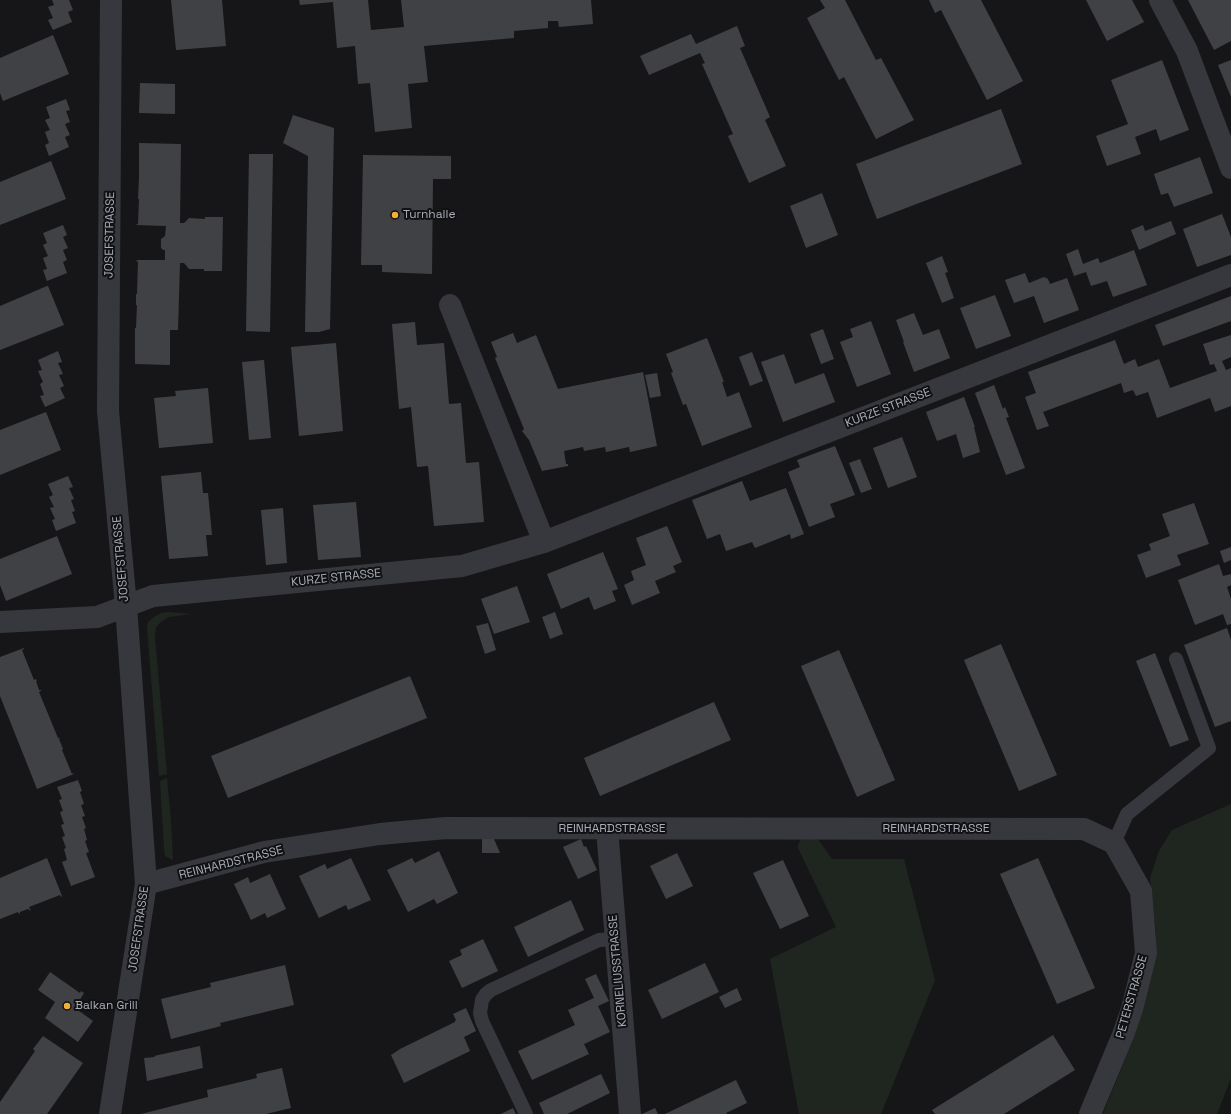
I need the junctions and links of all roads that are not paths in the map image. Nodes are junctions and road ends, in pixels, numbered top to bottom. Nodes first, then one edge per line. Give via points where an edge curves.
1 (111, 0) edge
2 (1160, 0) edge
3 (1231, 168) edge
4 (1231, 275) edge
5 (450, 305) dead end
6 (544, 542) junction
7 (126, 606) junction
8 (0, 622) edge
9 (1176, 658) dead end
10 (607, 829) junction
11 (1114, 844) junction
12 (146, 884) junction
13 (616, 939) junction
14 (110, 1114) edge
15 (526, 1114) edge
16 (630, 1114) edge
17 (1090, 1114) edge

1 - 7 street, JOSEFSTRASSE via 108,410
2 - 3 street via 1187,50
4 - 6 street, KURZE STRASSE
5 - 6 street
6 - 7 street, KURZE STRASSE via 462,566 152,596
7 - 8 street, KURZE STRASSE via 97,617
7 - 12 street, JOSEFSTRASSE
9 - 11 lane via 1210,748 1127,814
10 - 11 street, REINHARDSTRASSE via 1084,829
10 - 12 street, REINHARDSTRASSE via 446,828 380,834 264,852
10 - 13 street, KORNELIUSSTRASSE
11 - 17 street, PETERSTRASSE via 1141,891 1146,953 1123,1035
12 - 14 street, JOSEFSTRASSE
13 - 15 lane via 599,940 491,990 482,1000 482,1021
13 - 16 street, KORNELIUSSTRASSE

